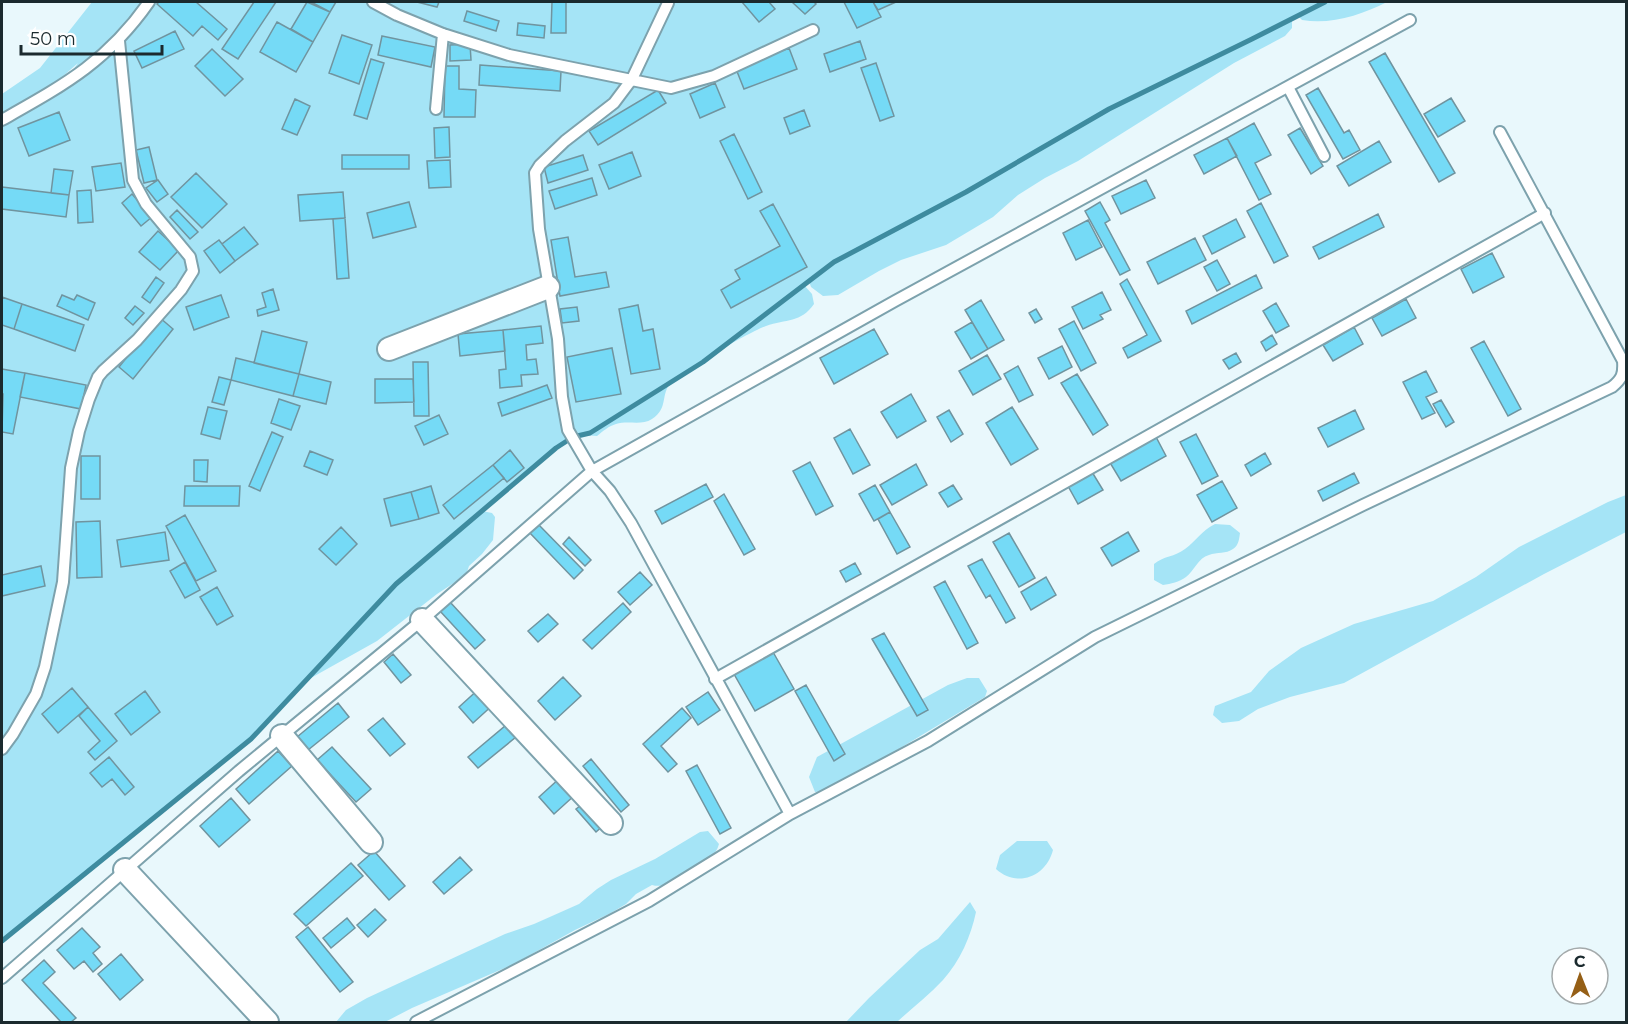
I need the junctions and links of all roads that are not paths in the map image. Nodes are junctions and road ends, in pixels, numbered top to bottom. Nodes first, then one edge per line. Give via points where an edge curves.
1 (135, 2) edge
2 (149, 2) edge
3 (374, 2) edge
4 (668, 3) edge
5 (141, 13) junction
6 (1410, 20) dead end
7 (813, 30) dead end
8 (443, 34) junction
9 (119, 41) junction
10 (632, 79) junction
11 (1288, 87) junction
12 (436, 109) dead end
13 (2, 120) edge
14 (1500, 132) dead end
15 (1324, 156) dead end
16 (1545, 213) junction
17 (548, 287) junction
18 (389, 349) dead end
19 (592, 471) junction
20 (423, 620) junction
21 (715, 679) junction
22 (282, 736) junction
23 (2, 749) edge
24 (790, 814) junction
25 (611, 823) dead end
26 (371, 842) dead end
27 (125, 870) junction
28 (2, 978) edge
29 (267, 1023) edge
30 (416, 1023) edge

1 - 5 lane
2 - 5 lane
3 - 8 lane
4 - 10 lane
5 - 9 lane
6 - 11 lane
7 - 10 lane via 714,76 680,86 662,87
8 - 10 lane via 509,55
8 - 12 lane
9 - 13 lane via 54,91
9 - 23 lane via 133,180 146,204 190,257 193,271 136,340 103,370 89,399 71,468 63,582 45,667 36,694
10 - 17 lane via 614,103 565,141 535,173
11 - 15 lane
11 - 19 lane
14 - 16 lane
16 - 21 lane
16 - 24 lane via 1623,361 1624,373 1612,387 1095,637 928,741
17 - 18 street
17 - 19 lane via 568,430
19 - 20 lane
19 - 21 lane via 631,523
20 - 22 lane
20 - 25 street
21 - 24 lane
22 - 26 street
22 - 27 lane
24 - 30 lane via 649,901
27 - 28 lane
27 - 29 street

